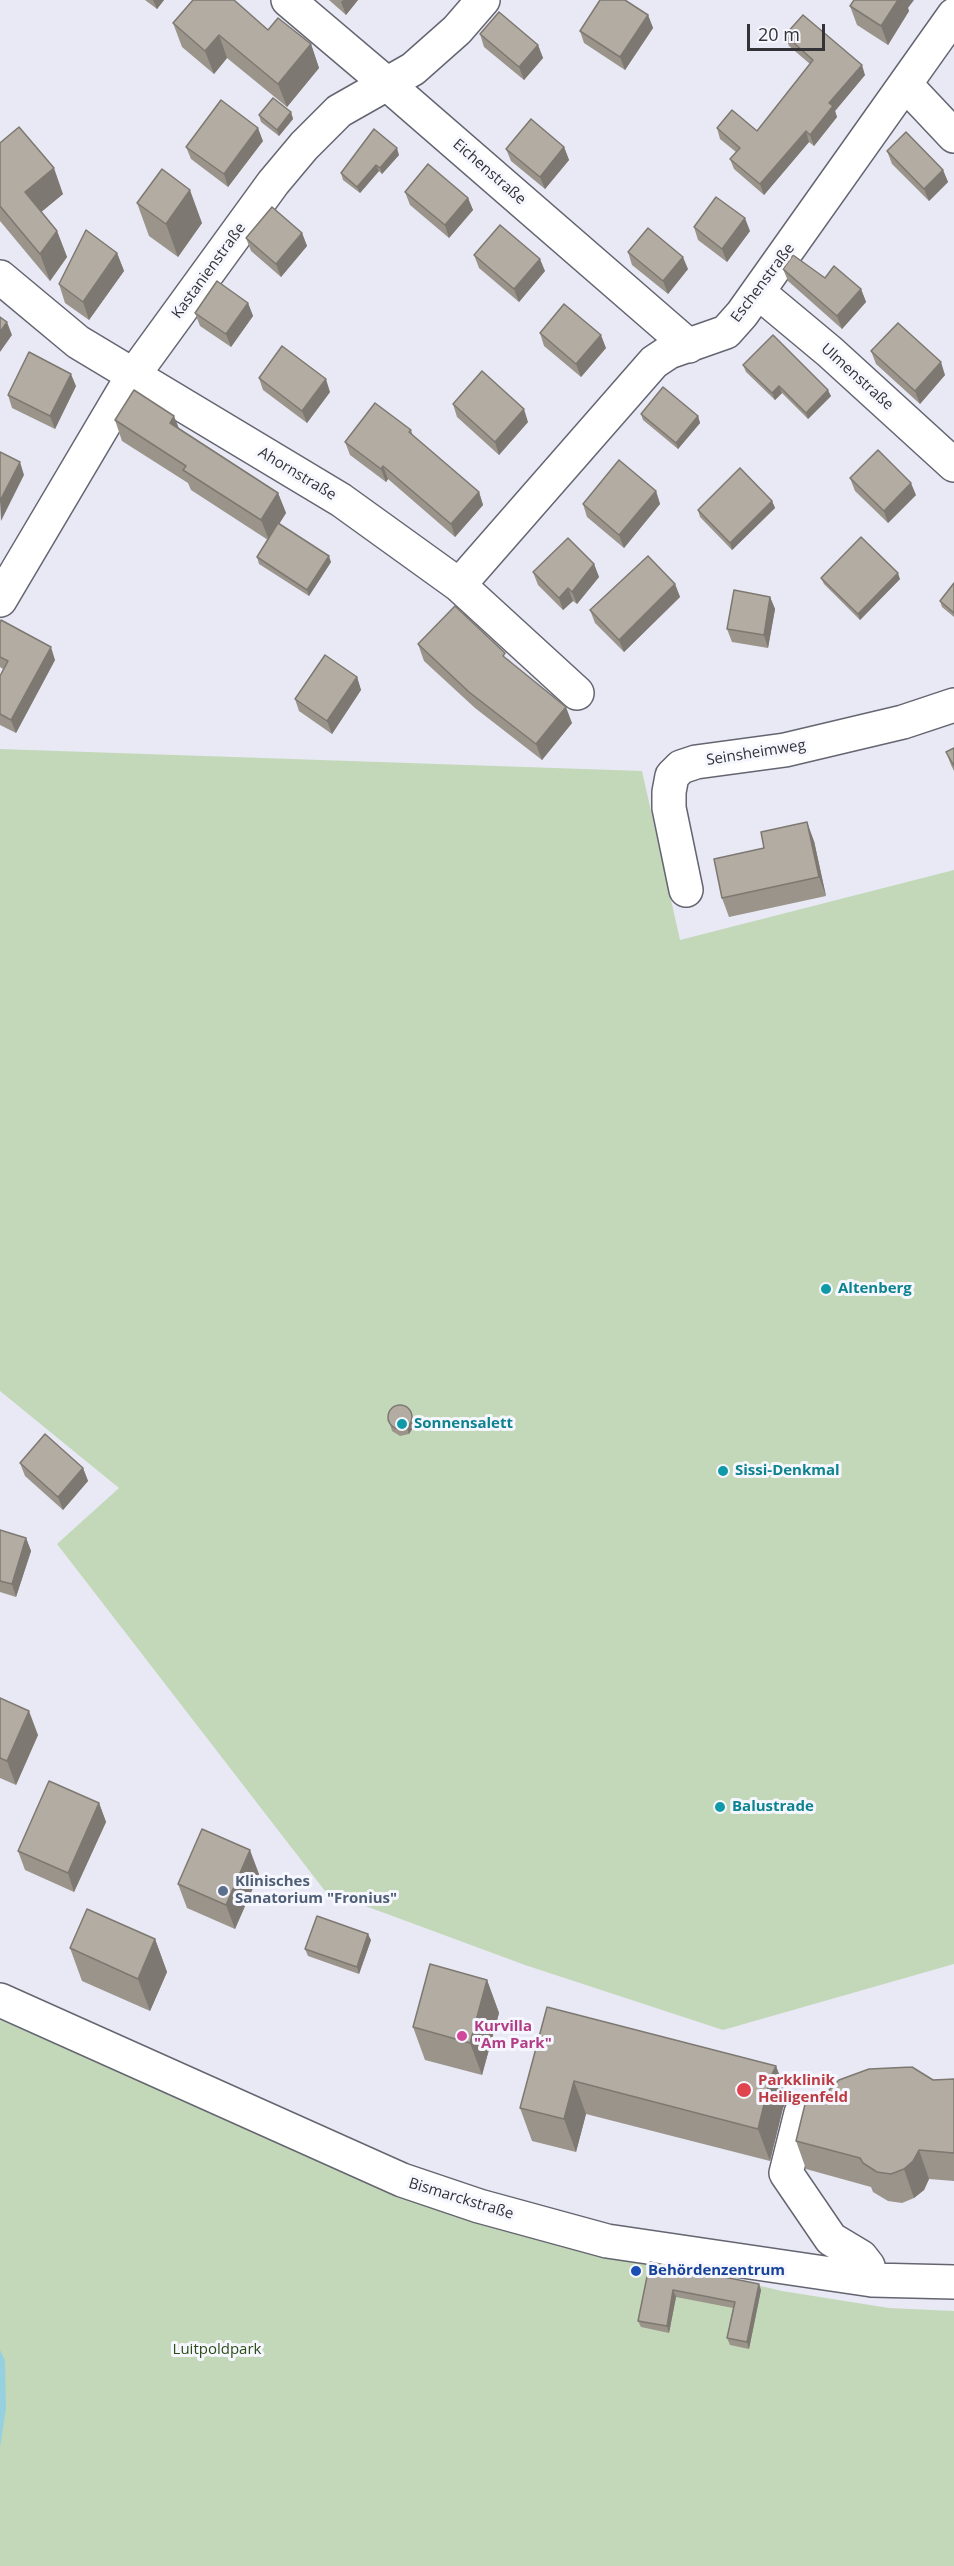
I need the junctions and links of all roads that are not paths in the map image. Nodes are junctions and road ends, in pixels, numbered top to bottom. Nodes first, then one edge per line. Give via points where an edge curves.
1 (288, 0) edge
2 (483, 0) edge
3 (954, 15) edge
4 (386, 82) junction
5 (905, 84) junction
6 (954, 136) edge
7 (0, 277) edge
8 (758, 292) junction
9 (689, 346) junction
10 (132, 377) junction
11 (954, 465) edge
12 (459, 585) junction
13 (0, 600) edge
14 (577, 693) dead end
15 (954, 705) edge
16 (686, 890) dead end
17 (0, 2000) edge
18 (801, 2113) edge
19 (872, 2280) junction
20 (954, 2282) edge

1 - 4 street, Eichenstraße
2 - 4 street, Kastanienstraße via 458,30 413,69
3 - 5 street, Eschenstraße
4 - 9 street, Eichenstraße
4 - 10 street, Kastanienstraße via 339,111 304,146
5 - 6 street
5 - 8 street, Eschenstraße
7 - 10 street, Ahornstraße via 78,342
8 - 9 street, Eschenstraße via 726,332
8 - 11 street, Ulmenstraße
9 - 12 street, Eschenstraße via 654,362
10 - 12 street, Ahornstraße via 341,500
10 - 13 street, Kastanienstraße
12 - 14 street, Ahornstraße
15 - 16 street, Seinsheimweg via 903,722 785,750 681,767 672,776 669,808
17 - 19 street, Bismarckstraße via 402,2180 479,2206 607,2241
18 - 19 street via 786,2173 831,2239 861,2257
19 - 20 street, Bismarckstraße

